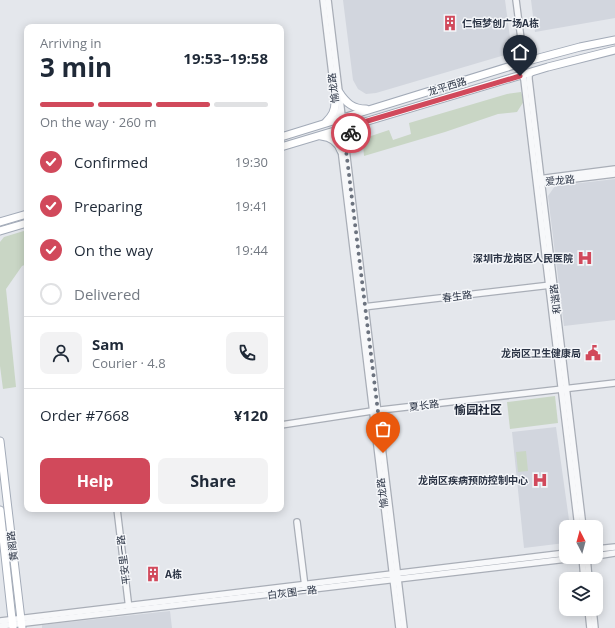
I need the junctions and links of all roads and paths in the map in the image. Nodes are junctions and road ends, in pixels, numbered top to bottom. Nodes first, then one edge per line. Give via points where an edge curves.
1 (323, 0) edge
2 (328, 0) edge
3 (516, 0) edge
4 (615, 40) edge
5 (615, 50) edge
6 (524, 62) junction
7 (532, 72) junction
8 (520, 76) junction
9 (339, 92) junction
10 (335, 102) junction
11 (372, 109) junction
12 (340, 119) junction
13 (364, 122) junction
14 (325, 123) junction
15 (341, 129) junction
16 (284, 136) edge
17 (315, 137) junction
18 (284, 146) edge
19 (344, 151) junction
20 (615, 169) edge
21 (615, 174) edge
22 (539, 180) junction
23 (24, 215) edge
24 (1, 222) edge
25 (24, 224) edge
26 (0, 231) edge
27 (551, 285) junction
28 (362, 307) junction
29 (615, 382) edge
30 (564, 389) junction
31 (375, 411) junction
32 (284, 425) edge
33 (0, 441) edge
34 (0, 510) edge
35 (117, 512) edge
36 (577, 520) edge
37 (582, 520) edge
38 (297, 522) dead end
39 (615, 547) edge
40 (603, 548) edge
41 (615, 553) edge
42 (559, 554) edge
43 (603, 555) edge
44 (559, 560) edge
45 (395, 577) junction
46 (305, 587) junction
47 (129, 609) junction
48 (589, 616) edge
49 (594, 616) edge
50 (0, 621) edge
51 (13, 624) edge
52 (21, 624) edge
53 (0, 626) edge
54 (399, 628) edge
55 (404, 628) edge
56 (590, 628) edge
57 (595, 628) edge

1 - 10 street, 愉龙路
2 - 9 street, 愉龙路
3 - 6 street
4 - 6 main road, 龙平西路
5 - 7 main road, 龙平西路
6 - 11 main road, 龙平西路
7 - 8 main road, 龙平西路
7 - 22 street, 和谐路 via 529,79
8 - 13 main road, 龙平西路
8 - 22 street, 和谐路 via 524,80
9 - 11 main road via 354,107
9 - 12 street, 愉龙路
10 - 12 street, 愉龙路
10 - 14 main road via 333,113
11 - 12 main road, 龙平西路
12 - 14 main road, 龙平西路
12 - 15 street, 愉龙路
13 - 15 main road, 龙平西路
13 - 19 main road via 350,134
14 - 16 main road, 龙平西路
15 - 17 main road, 龙平西路
15 - 19 street, 愉龙路
17 - 18 main road, 龙平西路
17 - 19 main road via 331,138
19 - 28 street, 愉龙路
20 - 22 street, 爱龙路
21 - 22 street, 爱龙路
22 - 27 street, 和谐路
23 - 24 main road
25 - 26 main road
27 - 28 street, 春生路
27 - 30 street, 和谐路
28 - 31 street, 愉龙路
29 - 30 street, 夏长路
30 - 31 street, 夏长路
30 - 36 street, 和谐路
30 - 37 street, 和谐路
31 - 32 street, 夏长路
31 - 45 street, 愉龙路
33 - 52 main road, 黄阁路
34 - 51 main road, 黄阁路
35 - 47 street, 平安里一路
38 - 46 street
39 - 40 street
41 - 43 street
42 - 45 street, 白灰围一路
44 - 45 street, 白灰围一路
45 - 46 street, 白灰围一路
45 - 54 street, 愉龙路
45 - 55 street, 愉龙路
46 - 47 street, 白灰围一路
47 - 52 street, 白灰围一路
48 - 56 street
49 - 57 street
50 - 51 street, 白灰围一路
51 - 52 street, 白灰围一路
51 - 53 street, 白灰围一路

